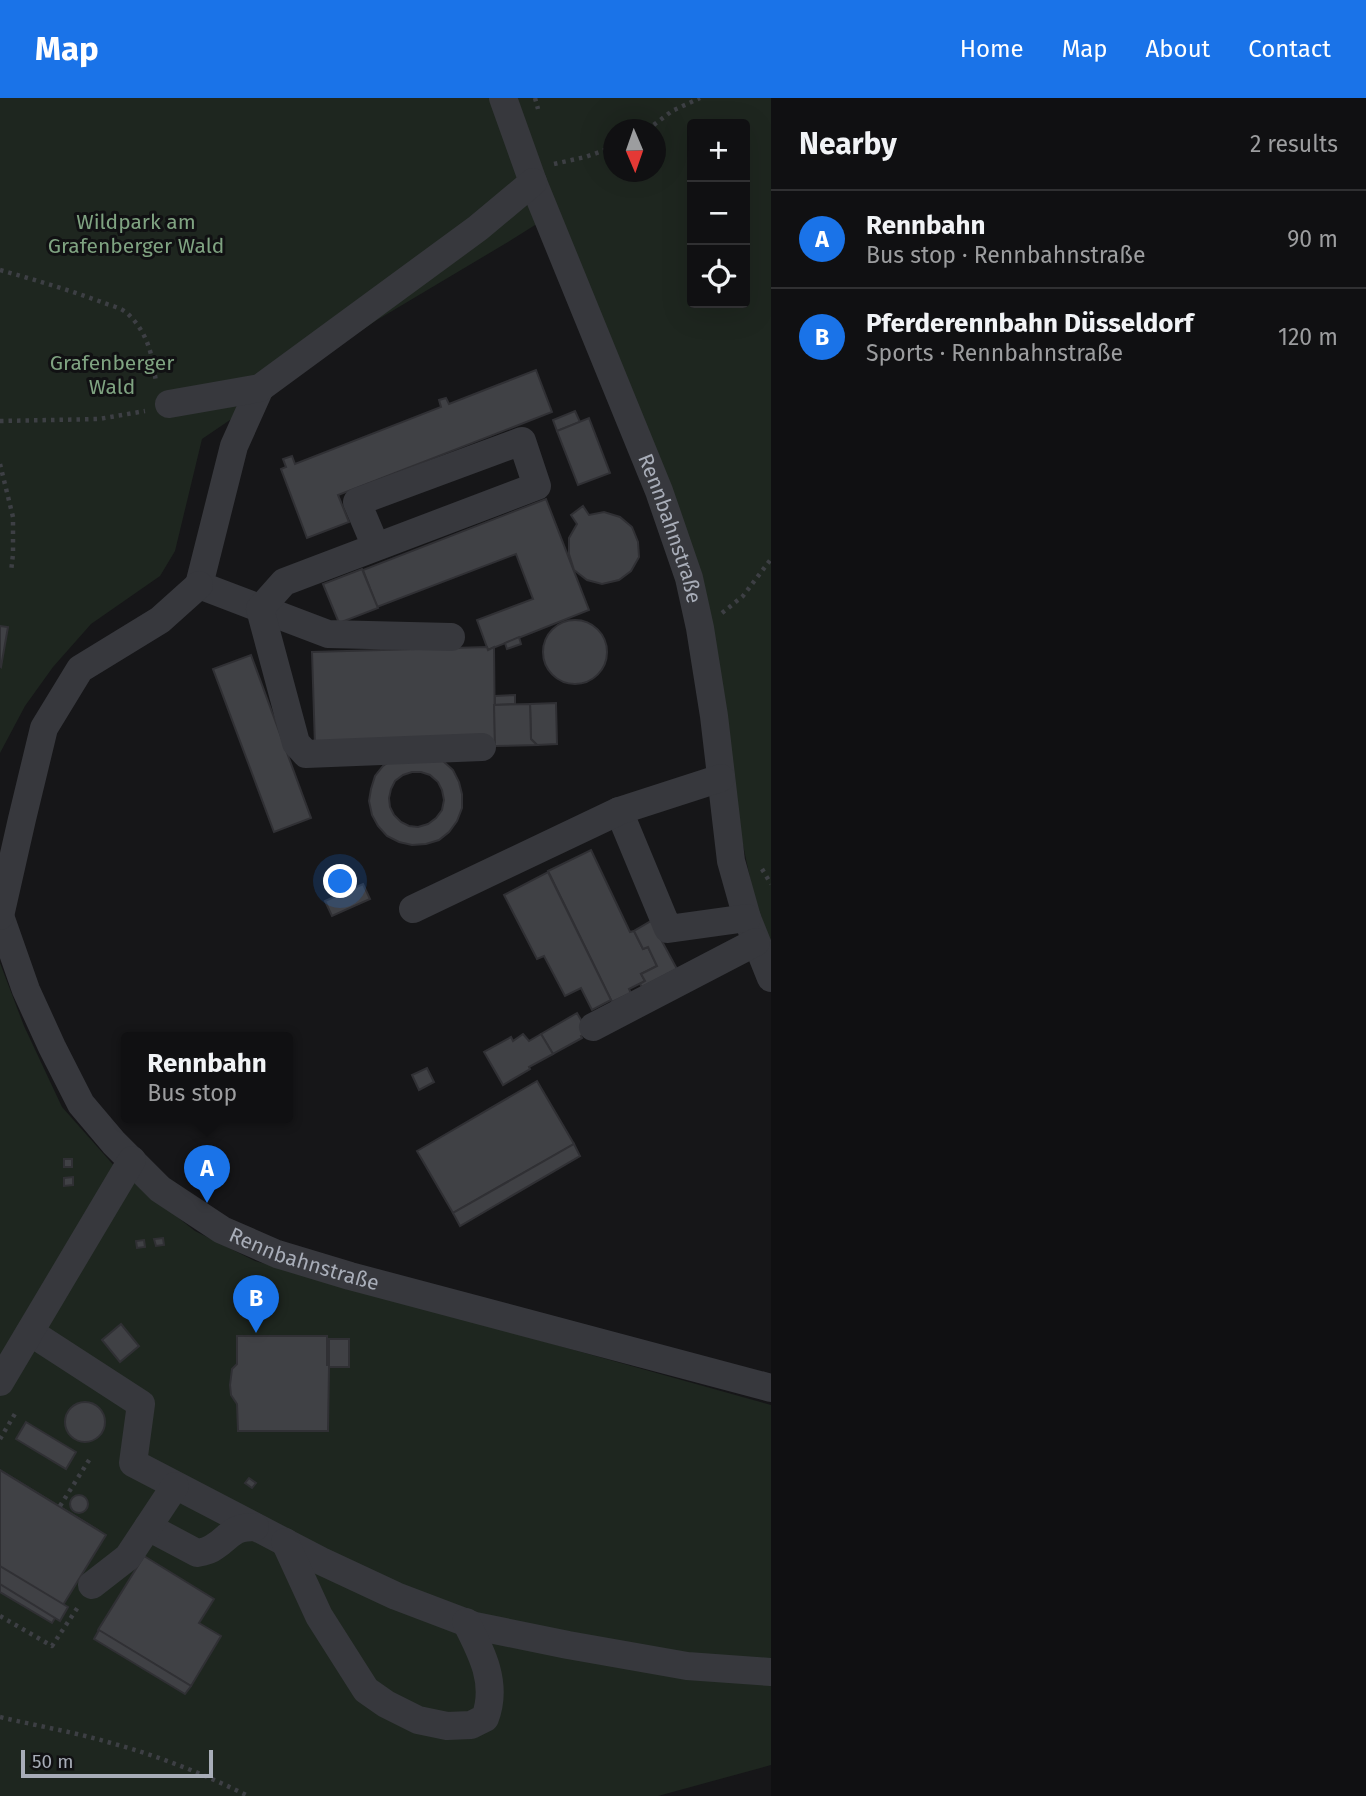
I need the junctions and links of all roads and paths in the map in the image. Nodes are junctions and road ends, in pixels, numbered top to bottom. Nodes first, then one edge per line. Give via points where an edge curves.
1 (503, 98) edge
2 (700, 98) edge
3 (661, 119) edge
4 (603, 151) edge
5 (533, 182) junction
6 (0, 270) edge
7 (260, 388) junction
8 (164, 406) junction
9 (0, 421) edge
10 (0, 464) edge
11 (376, 547) junction
12 (771, 559) edge
13 (11, 572) dead end
14 (199, 585) junction
15 (260, 609) junction
16 (700, 628) junction
17 (451, 637) dead end
18 (482, 747) dead end
19 (721, 778) junction
20 (620, 811) junction
21 (413, 909) dead end
22 (0, 916) edge
23 (751, 930) junction
24 (771, 978) edge
25 (593, 1027) dead end
26 (132, 1160) junction
27 (30, 1332) junction
28 (0, 1382) edge
29 (771, 1388) edge
30 (16, 1412) dead end
31 (0, 1439) edge
32 (91, 1457) dead end
33 (176, 1486) junction
34 (60, 1506) dead end
35 (148, 1527) junction
36 (255, 1527) junction
37 (285, 1542) junction
38 (92, 1585) joint
39 (0, 1616) edge
40 (466, 1622) junction
41 (771, 1672) edge
42 (0, 1717) edge
43 (248, 1796) edge

1 - 5 street, Rennbahnstraße
2 - 3 path
4 - 5 path via 555,163
5 - 7 street via 478,228
5 - 16 street, Rennbahnstraße via 659,491 689,578
6 - 8 path via 126,311 148,342
7 - 8 street
7 - 14 street via 234,446
8 - 9 path via 99,419
10 - 13 path via 13,517
11 - 11 street via 357,502 522,441 537,486
11 - 15 street via 284,582
12 - 16 path via 743,596
14 - 15 street
14 - 22 street via 160,620 80,668 44,729
15 - 17 street via 328,634
15 - 18 street via 296,743 306,754
16 - 19 street, Rennbahnstraße
19 - 20 street
19 - 23 street, Rennbahnstraße via 731,861
20 - 21 street
20 - 23 street via 668,929
22 - 26 street, Rennbahnstraße via 26,990 81,1104
23 - 24 street, Rennbahnstraße
23 - 25 street
26 - 27 street
26 - 29 street, Rennbahnstraße via 160,1189 222,1230 277,1254
27 - 28 street
27 - 33 street via 141,1404 133,1463
30 - 31 path
32 - 34 path
33 - 35 street
33 - 36 street
35 - 36 street via 197,1553 212,1549 241,1527
35 - 38 street via 128,1557
36 - 37 street
37 - 40 street via 396,1596
37 - 40 street via 319,1616 366,1690 418,1720 447,1726 471,1725 485,1718 490,1681
38 - 39 path via 52,1646
40 - 41 street via 687,1666
42 - 43 path via 132,1749

